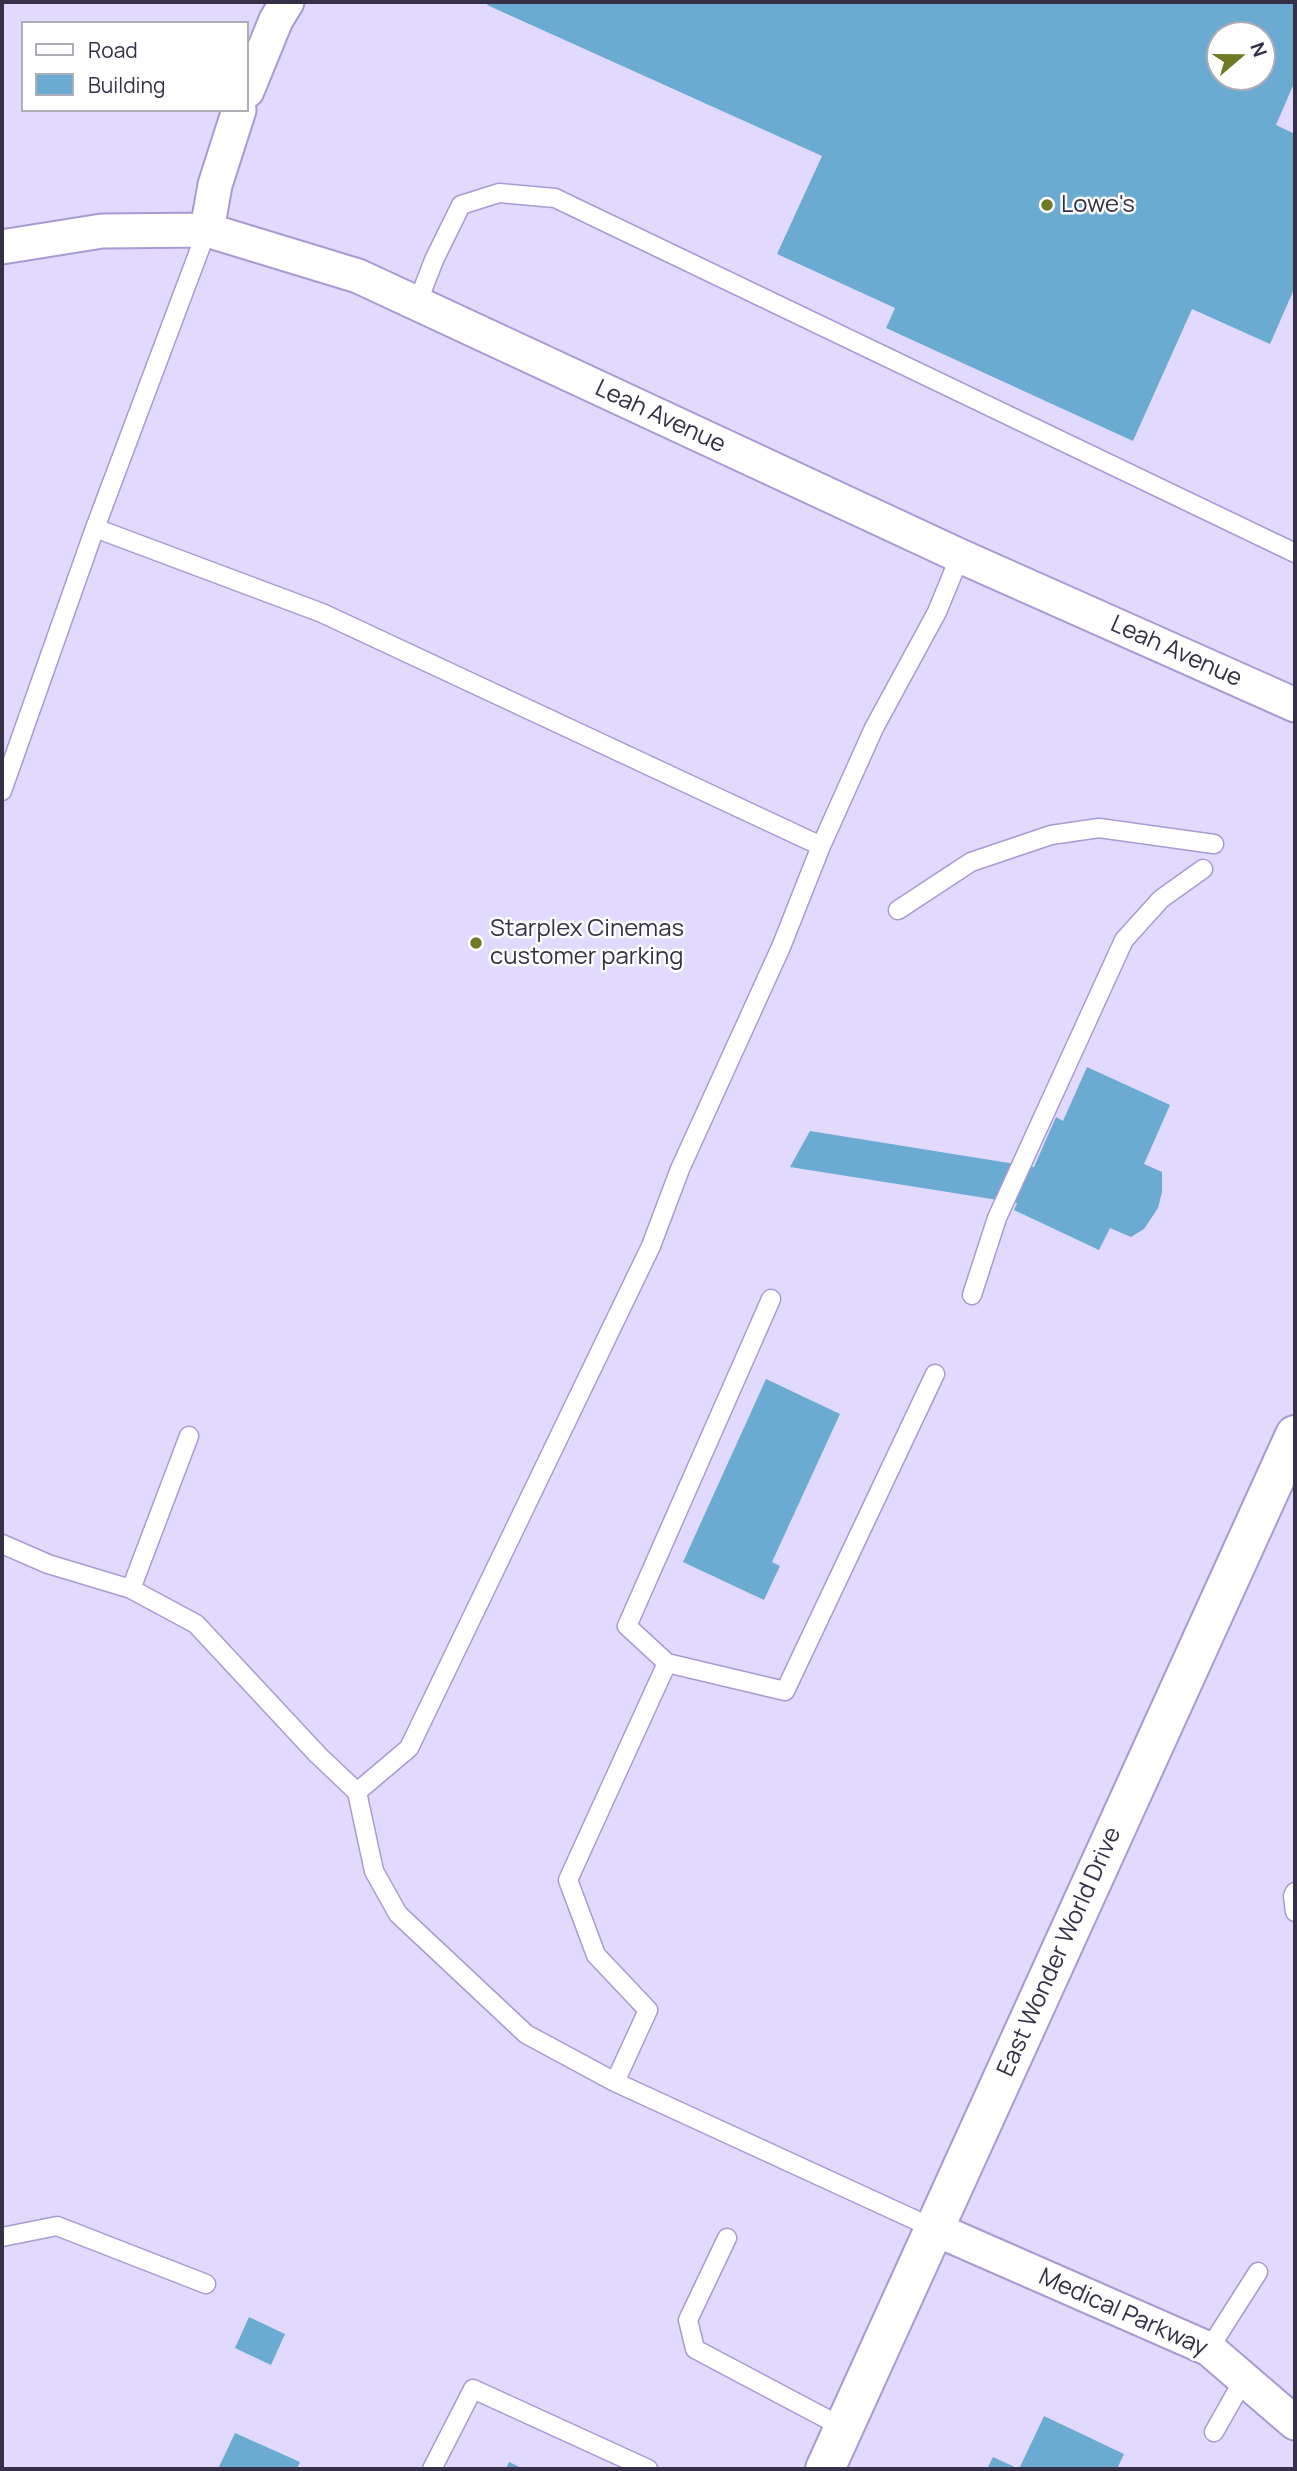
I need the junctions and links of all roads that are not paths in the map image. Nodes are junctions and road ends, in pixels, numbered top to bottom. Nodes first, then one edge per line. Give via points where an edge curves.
1 (287, 2) edge
2 (248, 89) edge
3 (238, 112) edge
4 (206, 230) junction
5 (2, 247) edge
6 (417, 304) junction
7 (95, 528) junction
8 (1295, 552) edge
9 (960, 556) junction
10 (1295, 705) edge
11 (2, 791) edge
12 (1214, 845) dead end
13 (821, 846) junction
14 (1203, 869) dead end
15 (898, 910) dead end
16 (972, 1294) dead end
17 (771, 1299) dead end
18 (935, 1374) dead end
19 (1295, 1435) edge
20 (190, 1436) dead end
21 (2, 1544) edge
22 (131, 1589) junction
23 (667, 1662) junction
24 (357, 1792) junction
25 (1295, 1892) edge
26 (1295, 1912) edge
27 (615, 2081) junction
28 (935, 2229) junction
29 (2, 2237) edge
30 (727, 2238) dead end
31 (1258, 2272) dead end
32 (206, 2284) dead end
33 (1209, 2349) junction
34 (1244, 2379) junction
35 (1295, 2423) edge
36 (844, 2428) junction
37 (1214, 2432) dead end
38 (432, 2469) edge
39 (648, 2469) edge
40 (825, 2469) edge

1 - 2 street
3 - 4 street
4 - 5 street, Leah Avenue via 102,231
4 - 6 street, Leah Avenue via 358,276
4 - 7 lane
6 - 8 lane via 461,205 499,193 555,198
6 - 9 street, Leah Avenue
7 - 11 lane
7 - 13 lane via 322,613
9 - 10 street, Leah Avenue
9 - 13 lane
12 - 15 lane via 1099,828 1051,835 971,862
13 - 24 lane via 651,1246 409,1748
14 - 16 lane via 1161,899 1124,940 997,1218
17 - 23 lane via 627,1626
18 - 23 lane via 785,1691
19 - 28 main road, East Wonder World Drive
20 - 22 lane
21 - 22 lane via 48,1564
22 - 24 lane via 196,1623
23 - 27 lane via 568,1880 596,1955 648,2010
24 - 27 lane via 374,1871 398,1913 526,2034
25 - 26 lane
27 - 28 lane
28 - 33 street, Medical Parkway
28 - 36 main road, East Wonder World Drive
29 - 32 lane via 57,2226
30 - 36 lane via 688,2320 695,2349
31 - 33 lane
33 - 34 street, Medical Parkway
34 - 35 street, Medical Parkway
34 - 37 lane
36 - 40 main road, East Wonder World Drive
38 - 39 lane via 473,2389

